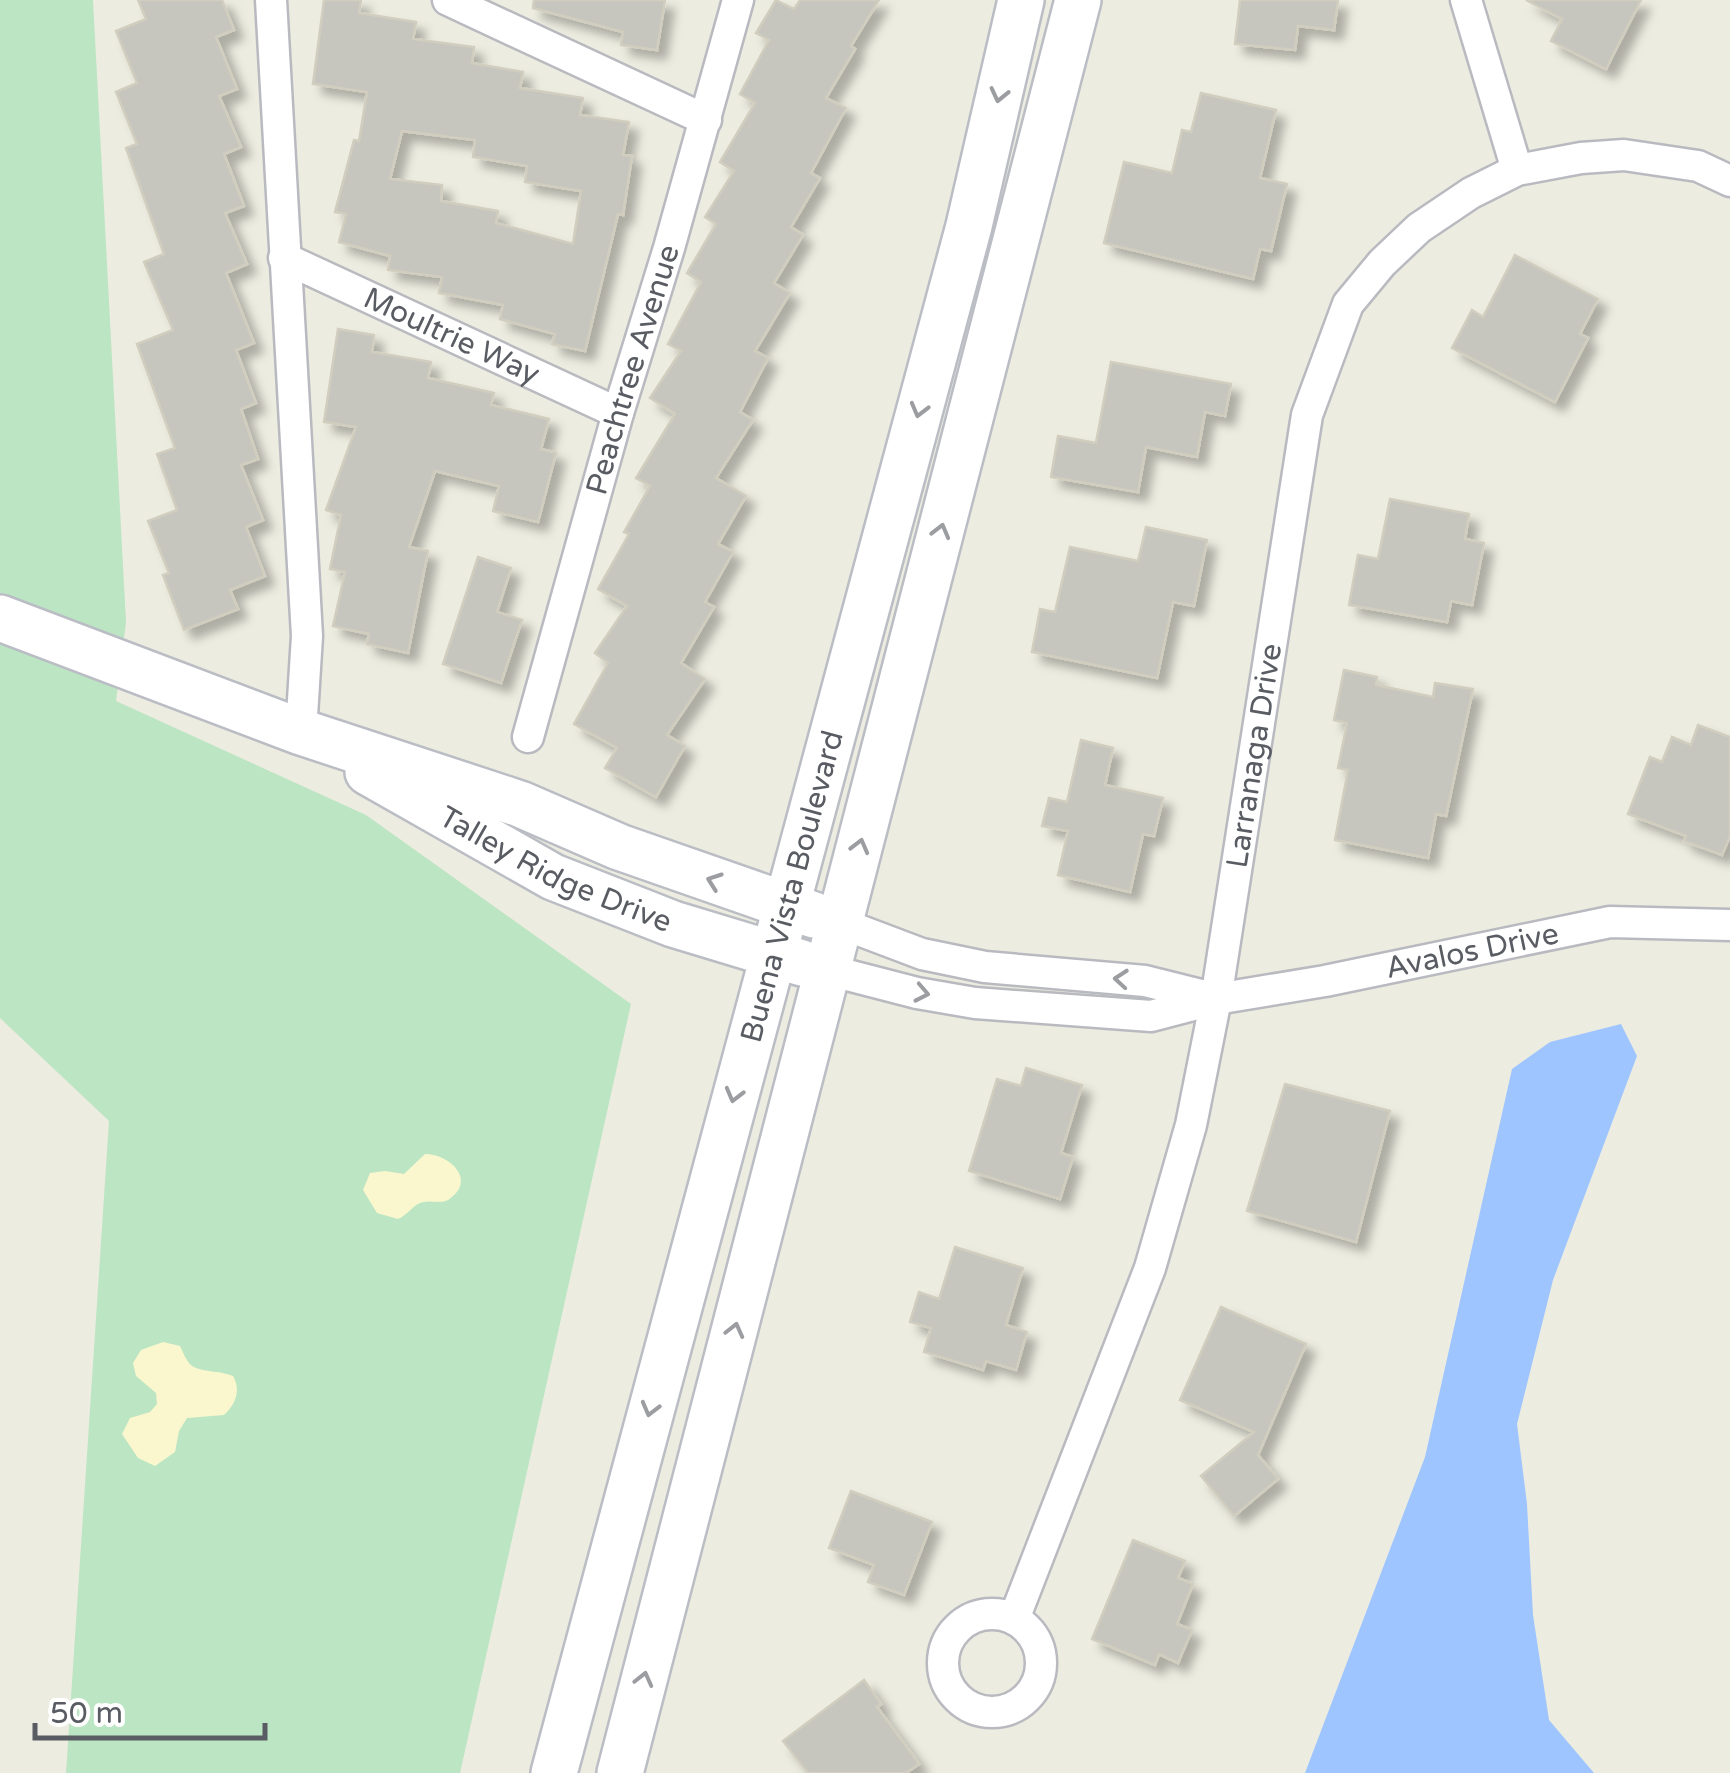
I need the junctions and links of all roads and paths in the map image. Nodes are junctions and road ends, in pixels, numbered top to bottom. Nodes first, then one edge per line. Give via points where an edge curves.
1 (271, 0) edge
2 (448, 0) edge
3 (738, 0) edge
4 (1021, 0) edge
5 (1078, 0) edge
6 (1466, 0) edge
7 (706, 120) junction
8 (1517, 170) junction
9 (1730, 181) edge
10 (284, 258) junction
11 (618, 413) junction
12 (0, 618) edge
13 (301, 732) junction
14 (528, 738) dead end
15 (784, 907) junction
16 (840, 922) junction
17 (1730, 925) edge
18 (772, 954) junction
19 (828, 970) junction
20 (1216, 999) junction
21 (1014, 1620) dead end
22 (554, 1773) edge
23 (620, 1773) edge

1 - 10 street
2 - 7 street
3 - 7 street, Peachtree Avenue
4 -> 15 main road, Buena Vista Boulevard via 969,226
16 -> 5 main road, Buena Vista Boulevard
6 - 8 street
7 - 11 street, Peachtree Avenue
8 - 9 street, Larranaga Drive via 1624,155 1698,166
8 - 20 street, Larranaga Drive via 1419,228 1382,263 1348,304 1327,354 1307,415
10 - 11 street, Moultrie Way
10 - 13 street via 307,636
11 - 14 street, Peachtree Avenue
12 - 13 main road, Talley Ridge Drive
15 -> 13 main road, Talley Ridge Drive via 520,804
13 - 18 main road, Talley Ridge Drive via 553,877
15 - 16 main road, Talley Ridge Drive
15 - 18 main road, Buena Vista Boulevard
16 - 19 main road, Buena Vista Boulevard
20 -> 16 street, Avalos Drive via 1145,981 985,967 922,954
17 - 20 street, Avalos Drive via 1610,922
18 - 19 main road, Talley Ridge Drive
18 -> 22 main road, Buena Vista Boulevard
19 -> 20 street, Avalos Drive via 955,1000 1074,1011 1151,1016
23 -> 19 main road, Buena Vista Boulevard
20 - 21 street, Larranaga Drive via 1191,1125 1150,1268

